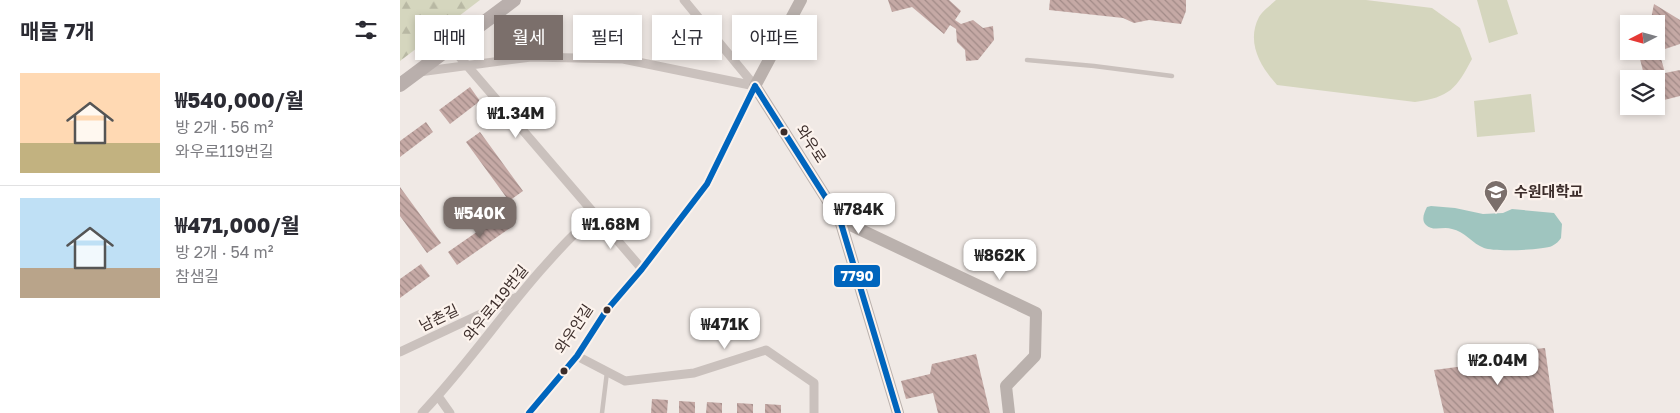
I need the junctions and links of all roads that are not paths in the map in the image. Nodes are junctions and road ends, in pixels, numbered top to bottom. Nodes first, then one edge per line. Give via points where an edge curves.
1 (514, 0) edge
2 (684, 0) edge
3 (801, 0) edge
4 (484, 23) edge
5 (435, 60) edge
6 (463, 60) edge
7 (1027, 60) dead end
8 (468, 66) junction
9 (417, 73) junction
10 (1172, 76) dead end
11 (400, 85) edge
12 (755, 86) junction
13 (597, 215) junction
14 (840, 220) junction
15 (642, 269) junction
16 (518, 296) junction
17 (400, 352) edge
18 (577, 356) junction
19 (607, 372) junction
20 (438, 396) junction
21 (422, 413) edge
22 (450, 413) edge
23 (529, 413) edge
24 (602, 413) edge
25 (814, 413) edge
26 (898, 413) edge
27 (1009, 413) edge

1 - 4 main road
2 - 12 street, 와우로
3 - 12 street, 와우안길
5 - 9 main road
6 - 8 street
7 - 10 lane
8 - 9 street
8 - 12 street via 531,57 623,59
8 - 13 street
9 - 11 main road
12 - 14 street, 와우로
12 - 15 street, 와우안길 via 707,184
13 - 15 street
13 - 16 street, 와우로119번길 via 558,250
14 - 26 street, 와우로
14 - 27 street via 1036,313 1035,356 1006,386
15 - 18 street, 와우안길 via 606,311
16 - 17 street, 남촌길
16 - 20 street, 와우로119번길
18 - 19 street
18 - 23 street, 와우안길
19 - 24 lane
19 - 25 street via 625,382 694,373 766,350 814,383
20 - 21 street, 와우로119번길
20 - 22 street

